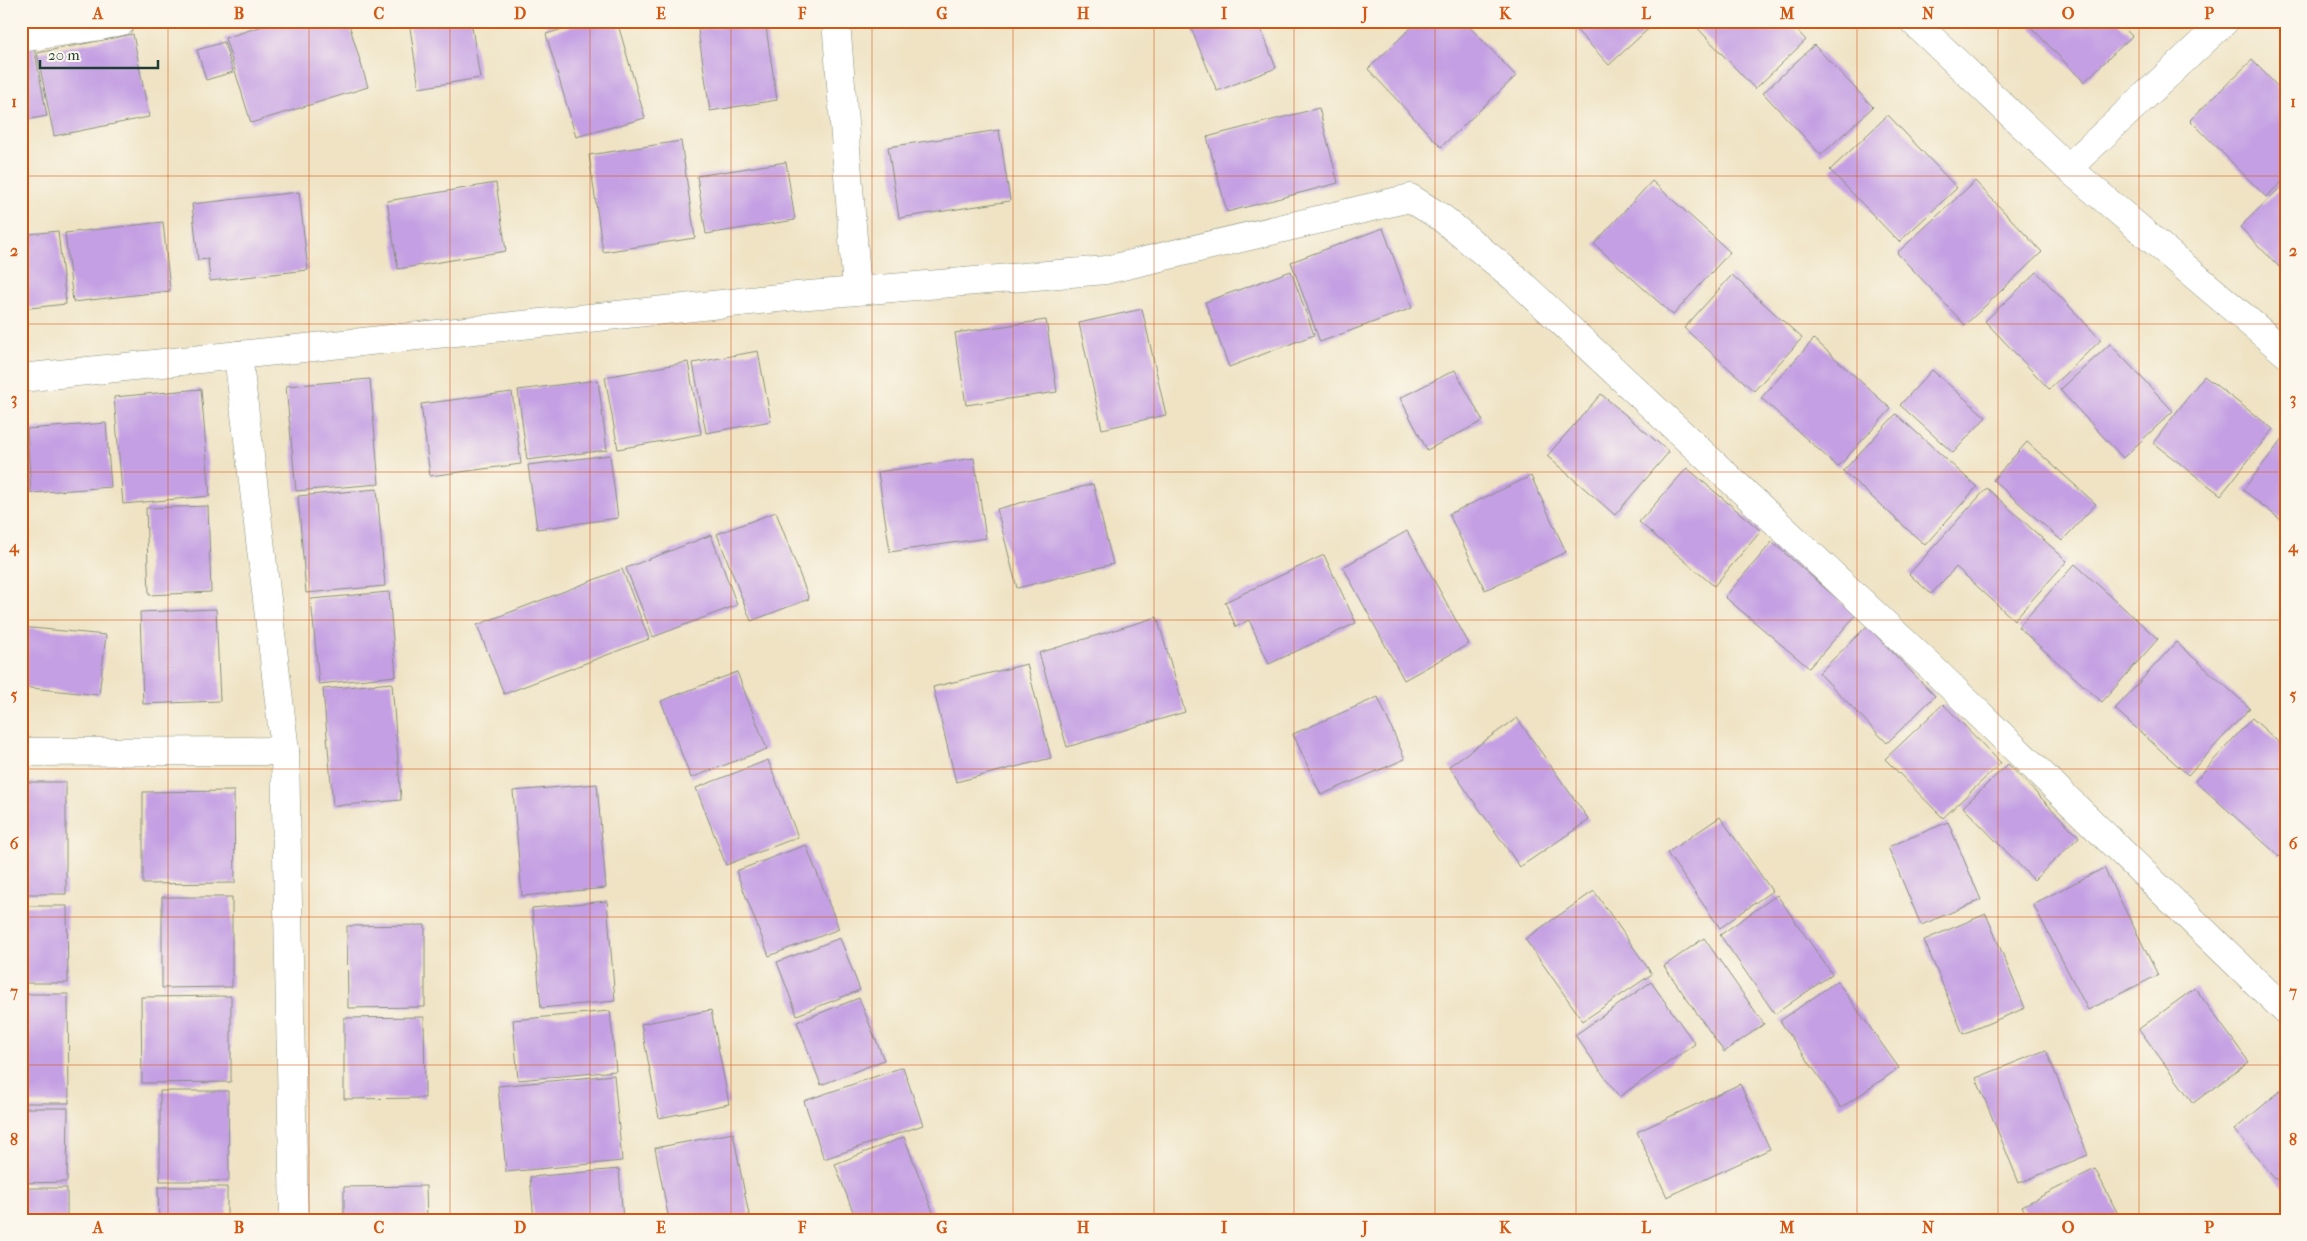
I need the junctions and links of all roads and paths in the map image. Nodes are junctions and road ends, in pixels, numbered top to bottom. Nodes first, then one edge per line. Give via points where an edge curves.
1 (122, 21) edge
2 (836, 21) edge
3 (1913, 21) edge
4 (2225, 21) edge
5 (21, 38) edge
6 (2068, 168) junction
7 (857, 290) junction
8 (2286, 353) edge
9 (238, 355) junction
10 (21, 378) edge
11 (285, 751) junction
12 (21, 752) edge
13 (2286, 1011) edge
14 (294, 1220) edge

1 - 5 street
2 - 7 street
3 - 6 street
4 - 6 street
6 - 8 street
7 - 9 street
7 - 13 street via 1106,270 1410,198 1442,218 1515,278 1931,667
9 - 10 street
9 - 11 street
11 - 12 street
11 - 14 street

